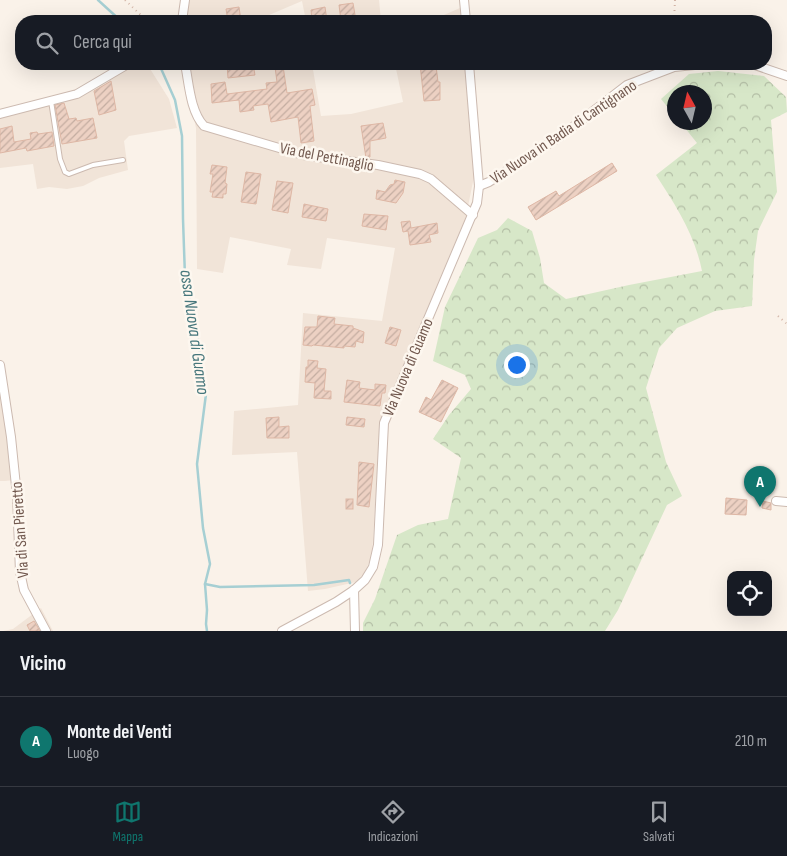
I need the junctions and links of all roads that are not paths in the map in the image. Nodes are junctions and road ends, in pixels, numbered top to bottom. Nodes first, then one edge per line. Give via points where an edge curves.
1 (185, 0) edge
2 (464, 0) edge
3 (183, 15) edge
4 (465, 15) edge
5 (118, 70) edge
6 (186, 70) edge
7 (469, 70) edge
8 (666, 70) edge
9 (770, 70) edge
10 (787, 76) edge
11 (51, 101) junction
12 (0, 114) edge
13 (123, 160) dead end
14 (479, 186) junction
15 (473, 215) junction
16 (0, 368) edge
17 (776, 502) dead end
18 (787, 502) edge
19 (354, 590) junction
20 (46, 631) edge
21 (282, 631) edge
22 (355, 631) edge

1 - 3 street
2 - 4 street
5 - 11 street via 77,94
6 - 15 street, Via del Pettinaglio via 194,110 204,126 304,154 420,174 431,179
7 - 14 street, Via Nuova di Guamo
8 - 14 street, Via Nuova in Badia di Cantignano via 628,85 561,136
9 - 10 street
11 - 12 street
11 - 13 lane via 65,172 69,174 93,165
14 - 15 street, Via Nuova di Guamo
15 - 19 street, Via Nuova di Guamo via 384,423 378,545 373,568
16 - 20 street, Via di San Pieretto via 17,496 20,572 24,590
17 - 18 street
19 - 21 street, Via Nuova di Guamo
19 - 22 street

